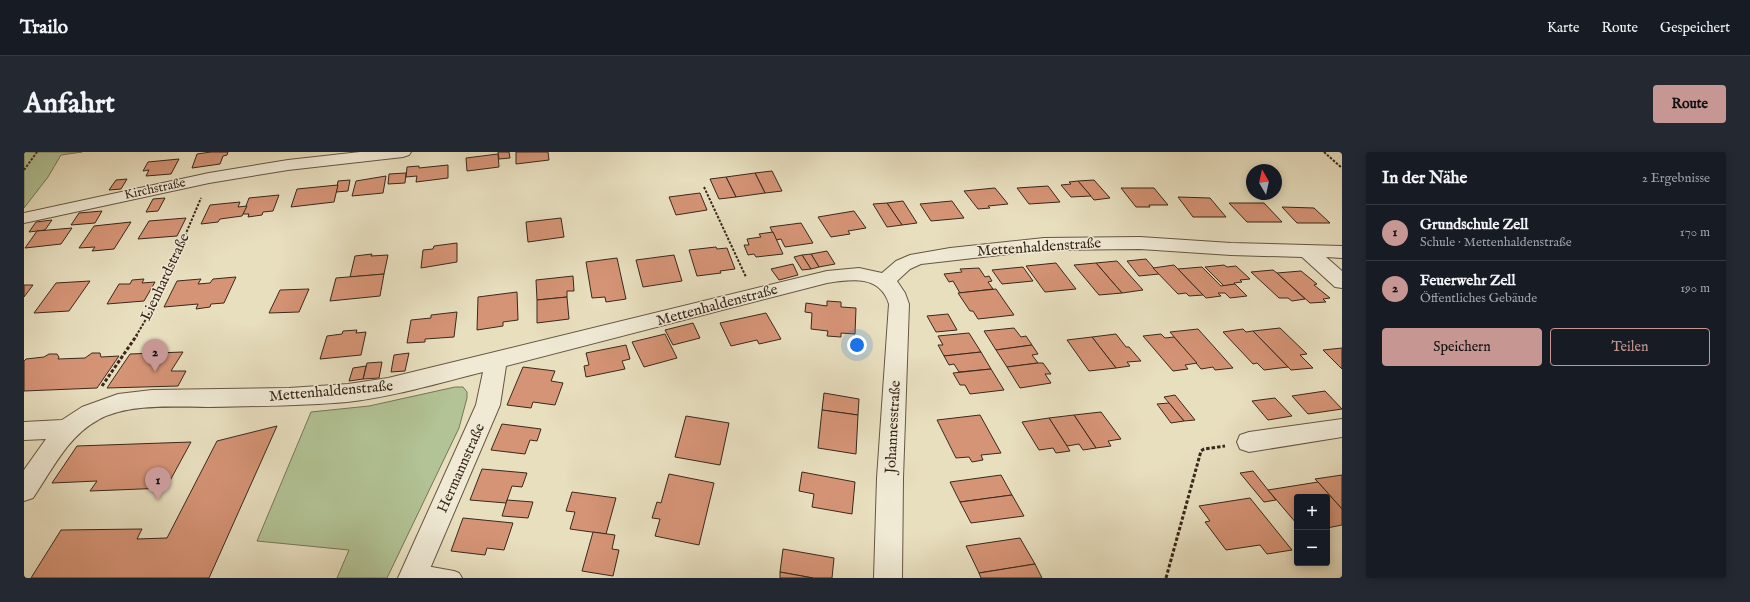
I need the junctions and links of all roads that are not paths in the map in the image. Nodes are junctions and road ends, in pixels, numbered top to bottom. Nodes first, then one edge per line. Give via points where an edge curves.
1 (403, 152) edge
2 (290, 158) edge
3 (24, 218) edge
4 (1307, 251) junction
5 (1342, 252) edge
6 (885, 282) junction
7 (1342, 282) edge
8 (496, 362) junction
9 (1342, 428) edge
10 (67, 429) junction
11 (24, 431) edge
12 (1249, 442) road end
13 (24, 490) edge
14 (414, 575) edge
15 (454, 578) edge
16 (888, 578) edge

1 - 2 street, Kirchstraße
2 - 3 street, Kirchstraße
4 - 5 street, Mettenhaldenstraße
4 - 6 street, Mettenhaldenstraße via 1133,243 1044,244 917,259 903,265
4 - 7 street
6 - 8 street, Mettenhaldenstraße via 864,274 842,274
6 - 16 street, Johannesstraße via 895,291 900,309 890,478
8 - 10 street, Mettenhaldenstraße via 369,390 268,398 143,399 118,403 90,413
8 - 14 street, Hermannstraße via 488,405
9 - 12 street
10 - 11 street
10 - 13 street
14 - 15 lane, Hermannstraße

